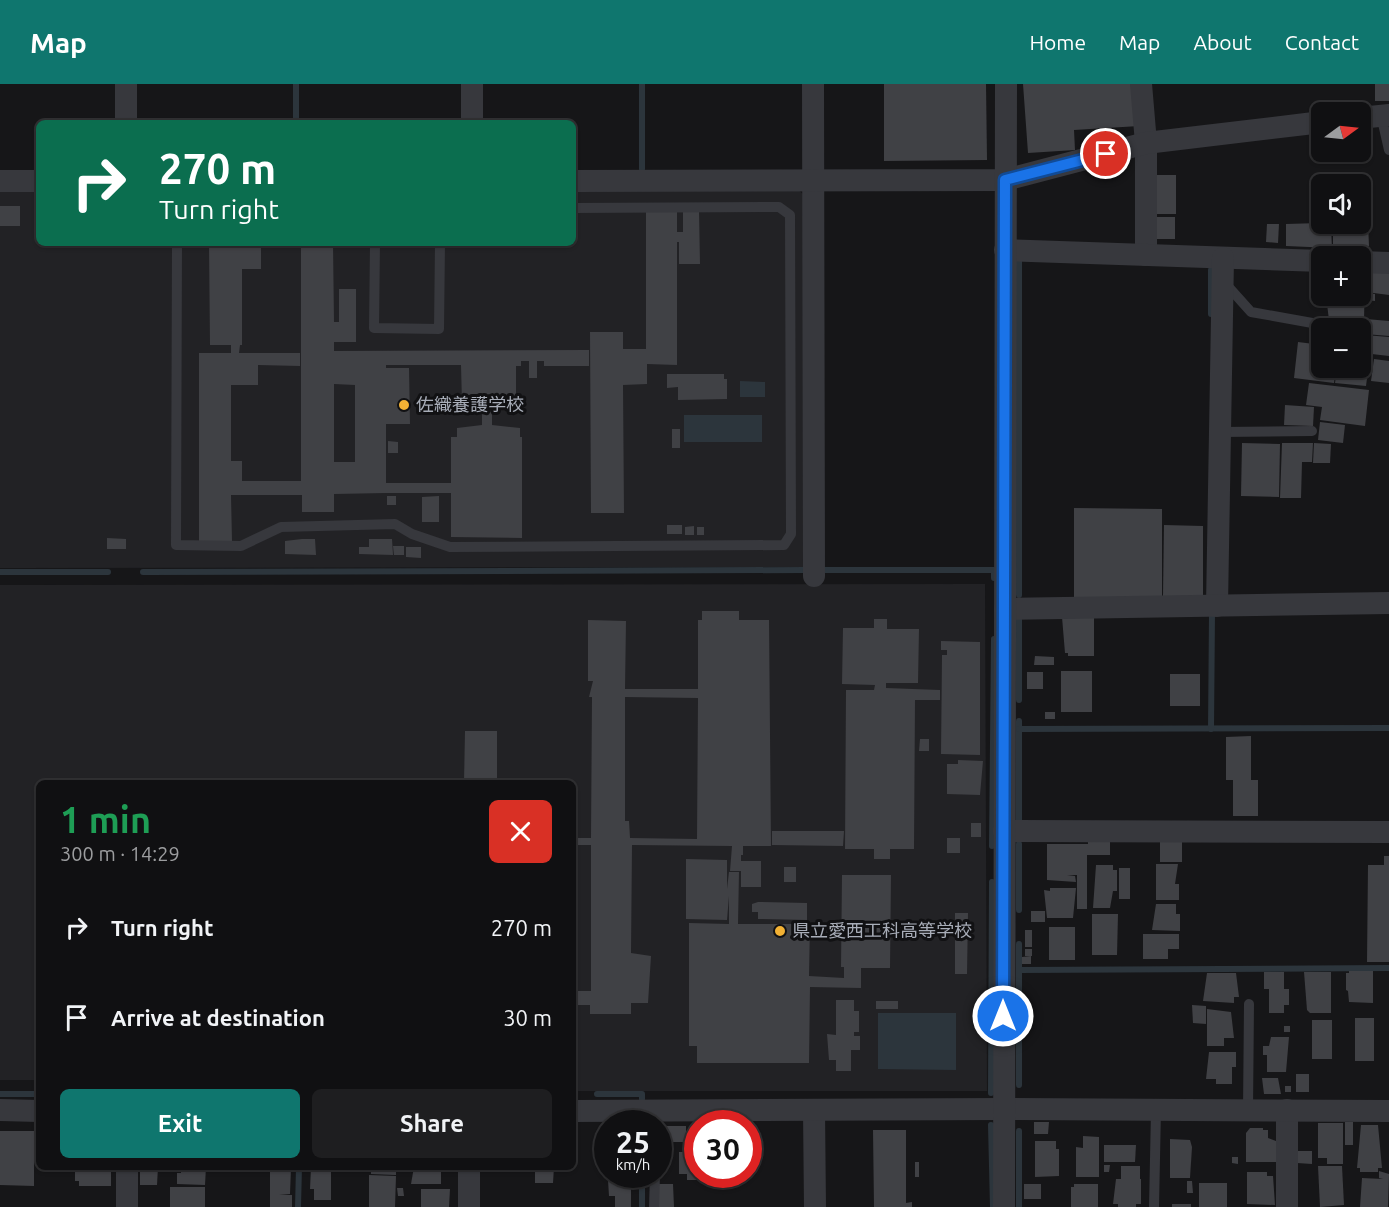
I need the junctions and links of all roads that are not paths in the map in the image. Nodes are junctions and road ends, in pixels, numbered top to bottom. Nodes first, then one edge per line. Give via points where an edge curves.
1 (126, 84) edge
2 (472, 84) edge
3 (813, 84) edge
4 (1006, 84) edge
5 (1141, 84) edge
6 (1377, 116) edge
7 (126, 120) edge
8 (472, 120) edge
9 (1311, 123) edge
10 (1146, 143) junction
11 (1389, 150) edge
12 (1005, 180) junction
13 (36, 181) edge
14 (576, 181) edge
15 (813, 181) junction
16 (0, 182) edge
17 (576, 208) edge
18 (177, 246) edge
19 (375, 246) edge
20 (440, 246) edge
21 (1005, 250) junction
22 (1146, 255) junction
23 (1223, 258) junction
24 (1387, 258) edge
25 (1371, 260) edge
26 (1311, 261) edge
27 (1223, 280) junction
28 (1311, 323) edge
29 (1312, 431) dead end
30 (1220, 432) junction
31 (814, 576) dead end
32 (1389, 603) edge
33 (1217, 606) junction
34 (1005, 609) junction
35 (1004, 831) junction
36 (1389, 832) edge
37 (1249, 1004) dead end
38 (1003, 1108) junction
39 (0, 1110) edge
40 (814, 1110) junction
41 (1156, 1110) junction
42 (1248, 1110) junction
43 (1287, 1110) junction
44 (36, 1111) edge
45 (576, 1111) edge
46 (1389, 1111) edge
47 (594, 1113) edge
48 (672, 1116) edge
49 (127, 1170) edge
50 (469, 1170) edge
51 (655, 1188) edge
52 (127, 1207) edge
53 (469, 1207) edge
54 (654, 1207) edge
55 (814, 1207) edge
56 (1004, 1207) edge
57 (1154, 1207) edge
58 (1287, 1207) edge

1 - 7 street
2 - 8 street
3 - 15 street
4 - 12 street
5 - 10 street
6 - 11 lane
9 - 10 street
10 - 12 street
10 - 22 street
12 - 15 street
12 - 21 street
13 - 16 street
14 - 15 street
15 - 31 street
17 - 18 lane via 779,207 790,216 791,534 784,545 450,547 395,524 280,526 241,546 176,545
19 - 20 lane via 374,328 439,329
21 - 22 street
21 - 34 street
22 - 23 street
23 - 26 street
23 - 27 street
24 - 25 street
27 - 28 lane via 1251,312
27 - 30 street
29 - 30 lane
30 - 33 street
32 - 33 street
33 - 34 street
34 - 35 street
35 - 36 street
35 - 38 street
37 - 42 lane
38 - 40 street
38 - 41 street
38 - 56 street
39 - 44 street
40 - 48 street
40 - 55 street
41 - 42 street
41 - 57 lane
42 - 43 street
43 - 46 street
43 - 58 street
45 - 47 street
49 - 52 street
50 - 53 street
51 - 54 lane

